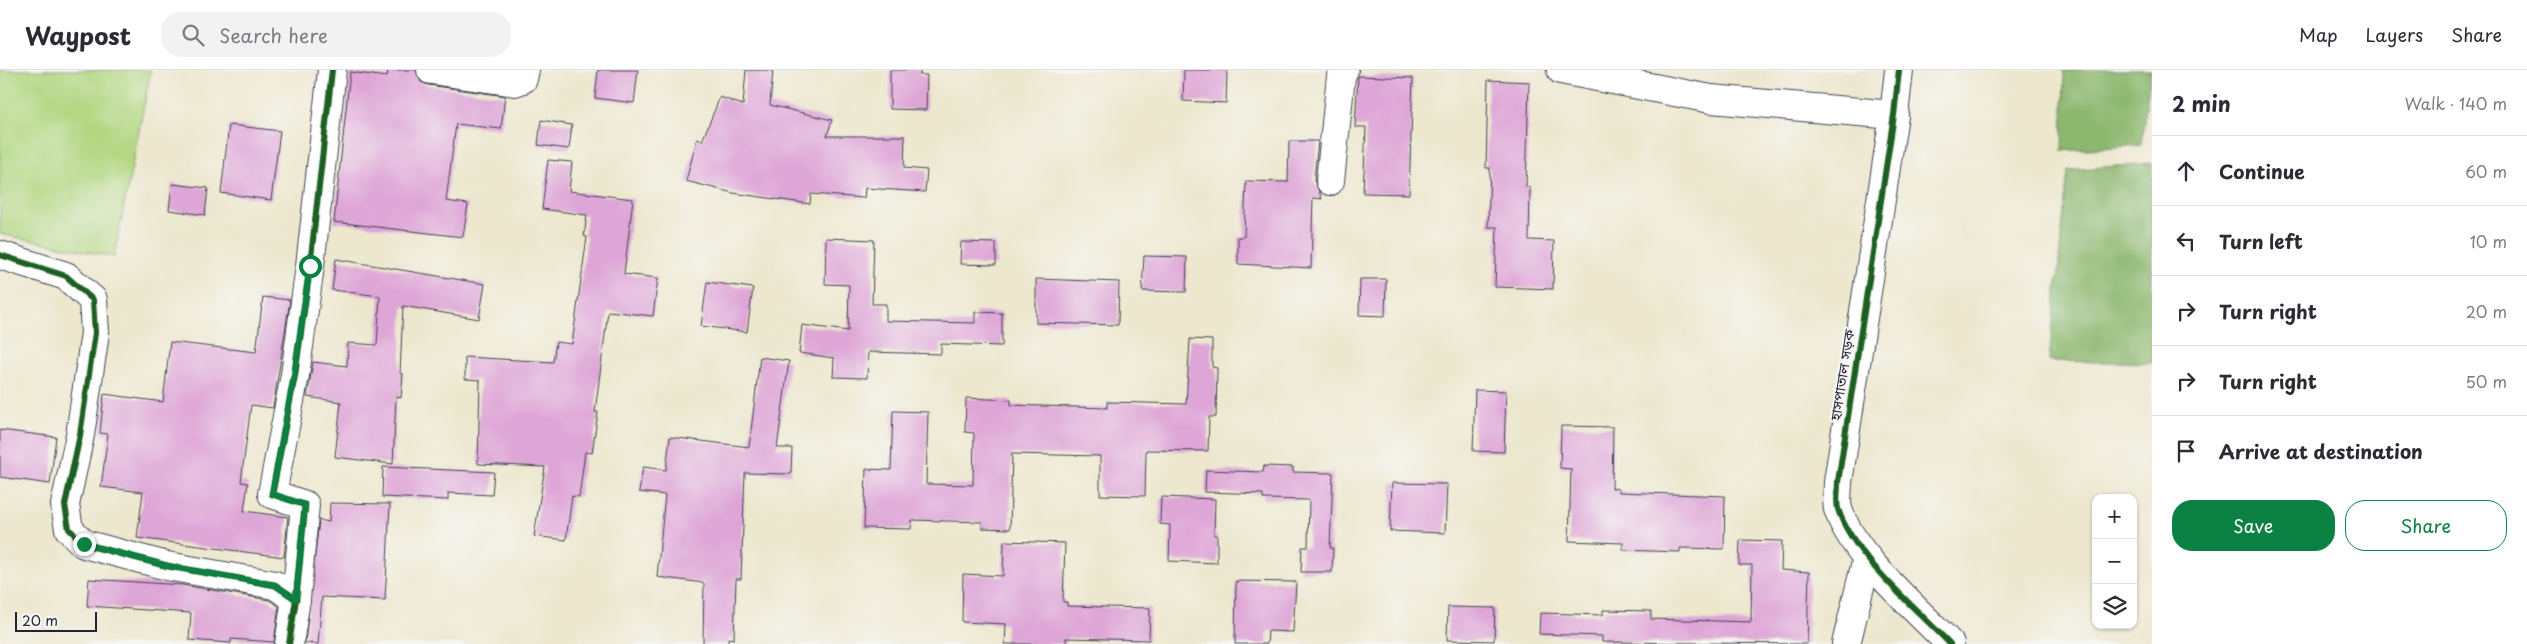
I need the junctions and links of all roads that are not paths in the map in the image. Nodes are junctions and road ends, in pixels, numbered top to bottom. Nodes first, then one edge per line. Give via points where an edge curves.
1 (332, 70) edge
2 (431, 70) edge
3 (525, 70) edge
4 (1344, 70) edge
5 (1561, 70) edge
6 (1899, 70) edge
7 (1894, 115) junction
8 (1330, 181) dead end
9 (0, 254) edge
10 (1867, 558) junction
11 (296, 599) junction
12 (289, 644) edge
13 (1846, 644) edge
14 (1950, 644) edge

1 - 11 street via 296,366 272,494 305,505
2 - 3 street via 515,82 523,79
4 - 8 street
5 - 7 street via 1711,99
6 - 7 street, হাসপাতাল সড়ক
7 - 10 street, হাসপাতাল সড়ক via 1838,482 1838,507 1846,529
9 - 11 street via 66,276 93,300 95,333 80,435 65,506 69,529 84,544 168,566 275,585
10 - 13 street
10 - 14 street, হাসপাতাল সড়ক
11 - 12 street

